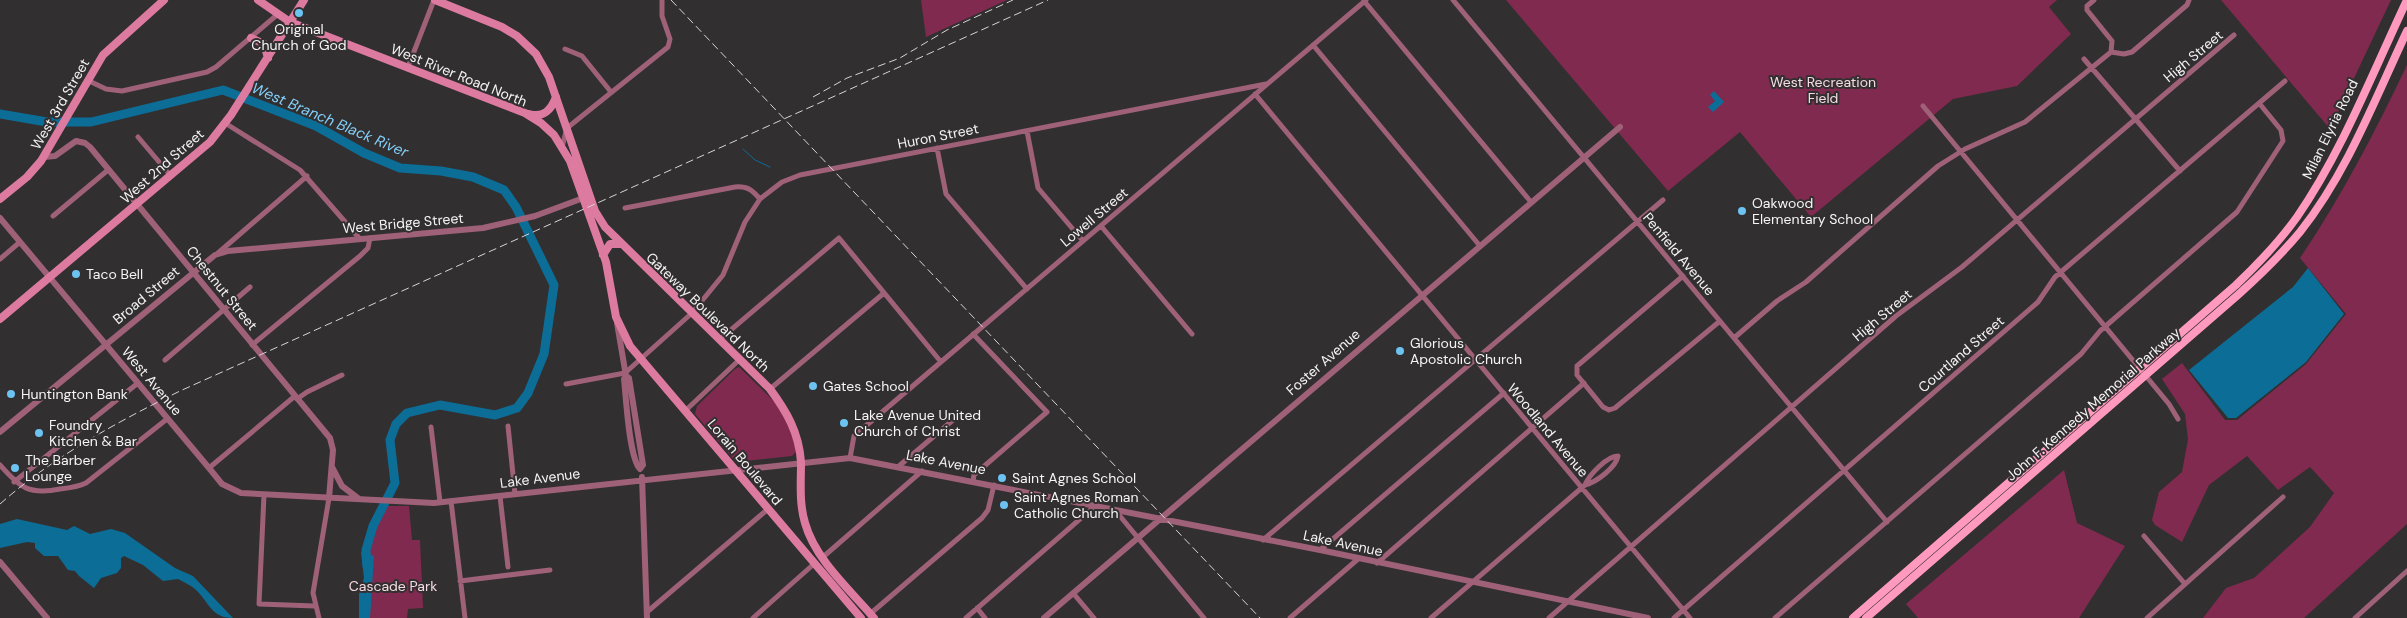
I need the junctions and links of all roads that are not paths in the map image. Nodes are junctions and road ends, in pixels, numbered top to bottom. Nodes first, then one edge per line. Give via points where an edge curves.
1 (164, 0) edge
2 (258, 0) edge
3 (304, 0) edge
4 (435, 0) edge
5 (662, 0) edge
6 (1453, 0) edge
7 (2094, 0) edge
8 (2189, 0) edge
9 (2407, 0) edge
10 (1365, 1) edge
11 (278, 14) junction
12 (290, 22) junction
13 (2407, 31) edge
14 (2234, 35) dead end
15 (251, 38) junction
16 (1313, 45) junction
17 (565, 49) dead end
18 (2112, 52) junction
19 (268, 58) junction
20 (2084, 59) dead end
21 (408, 67) junction
22 (2092, 68) junction
23 (87, 80) junction
24 (2285, 81) dead end
25 (1266, 84) junction
26 (611, 92) junction
27 (1255, 94) junction
28 (556, 97) junction
29 (2259, 103) junction
30 (1923, 106) dead end
31 (525, 113) junction
32 (2135, 119) junction
33 (225, 123) junction
34 (1620, 127) dead end
35 (567, 128) junction
36 (1027, 131) junction
37 (138, 137) dead end
38 (562, 147) junction
39 (937, 148) junction
40 (1960, 152) junction
41 (44, 157) junction
42 (1584, 158) junction
43 (108, 170) junction
44 (2180, 171) junction
45 (171, 176) junction
46 (307, 176) junction
47 (586, 197) junction
48 (2324, 197) joint
49 (760, 199) junction
50 (0, 200) edge
51 (1663, 200) dead end
52 (1531, 202) junction
53 (137, 205) junction
54 (625, 208) dead end
55 (53, 216) dead end
56 (0, 218) edge
57 (2017, 220) junction
58 (1638, 222) junction
59 (1101, 226) junction
60 (370, 238) junction
61 (360, 239) junction
62 (1083, 241) junction
63 (20, 242) junction
64 (621, 244) junction
65 (1480, 246) junction
66 (215, 255) junction
67 (603, 255) junction
68 (0, 259) edge
69 (2260, 260) joint
70 (192, 272) junction
71 (2060, 273) junction
72 (1682, 276) junction
73 (49, 277) junction
74 (250, 288) dead end
75 (1027, 289) junction
76 (884, 293) junction
77 (1422, 295) junction
78 (224, 311) junction
79 (692, 313) junction
80 (616, 317) junction
81 (0, 319) edge
82 (1720, 321) junction
83 (2105, 327) junction
84 (973, 334) junction
85 (1192, 334) dead end
86 (1734, 338) junction
87 (719, 340) junction
88 (106, 344) junction
89 (252, 345) junction
90 (640, 359) junction
91 (1475, 359) junction
92 (165, 360) dead end
93 (739, 360) junction
94 (941, 362) junction
95 (2139, 369) junction
96 (342, 375) dead end
97 (625, 375) junction
98 (2145, 376) junction
99 (138, 383) junction
100 (1584, 383) junction
101 (566, 384) dead end
102 (770, 389) junction
103 (1504, 393) junction
104 (296, 398) junction
105 (1791, 407) junction
106 (685, 411) junction
107 (167, 419) junction
108 (2178, 419) dead end
109 (953, 420) dead end
110 (508, 426) dead end
111 (431, 427) dead end
112 (1532, 428) junction
113 (0, 432) edge
114 (850, 458) junction
115 (800, 461) junction
116 (0, 464) edge
117 (332, 466) junction
118 (899, 466) junction
119 (208, 468) junction
120 (733, 469) junction
121 (923, 470) junction
122 (1844, 470) junction
123 (642, 479) junction
124 (973, 481) junction
125 (14, 482) junction
126 (994, 485) junction
127 (1584, 486) junction
128 (230, 489) joint
129 (516, 494) junction
130 (264, 495) junction
131 (500, 496) junction
132 (2283, 497) dead end
133 (329, 498) junction
134 (362, 500) junction
135 (451, 501) junction
136 (440, 502) junction
137 (1095, 506) junction
138 (768, 509) junction
139 (1114, 510) junction
140 (1160, 519) junction
141 (1886, 522) junction
142 (2144, 536) dead end
143 (1138, 538) junction
144 (1262, 540) junction
145 (1631, 547) junction
146 (1320, 550) junction
147 (822, 557) junction
148 (1358, 559) junction
149 (0, 562) edge
150 (1377, 563) junction
151 (815, 564) junction
152 (508, 567) dead end
153 (550, 570) dead end
154 (2407, 571) edge
155 (460, 581) junction
156 (1472, 582) junction
157 (2185, 584) junction
158 (1073, 593) junction
159 (1568, 602) junction
160 (315, 606) junction
161 (977, 608) junction
162 (1683, 610) junction
163 (647, 615) edge
164 (872, 616) edge
165 (47, 618) edge
166 (319, 618) edge
167 (465, 618) edge
168 (753, 618) edge
169 (861, 618) edge
170 (966, 618) edge
171 (985, 618) edge
172 (1044, 618) edge
173 (1094, 618) edge
174 (1204, 618) edge
175 (1290, 618) edge
176 (1431, 618) edge
177 (1549, 618) edge
178 (1648, 618) edge
179 (1674, 618) edge
180 (1690, 618) edge
181 (1775, 618) edge
182 (1853, 618) edge
183 (1866, 618) edge
184 (2147, 618) edge
185 (2354, 618) edge

1 - 23 main road, West 3rd Street via 109,48
2 - 11 main road, West River Road North
3 - 12 main road, West 2nd Street
4 - 21 street
4 - 28 main road, Gateway Boulevard North via 492,22 517,36 541,62
5 - 26 street via 662,16 670,39 668,47
6 - 42 street, Penfield Avenue
7 - 18 street via 2087,10 2112,41
8 - 18 street via 2132,52
9 - 69 main road, Milan Elyria Road via 2322,177 2296,218
10 - 16 street, Lowell Street
10 - 52 street
11 - 12 main road, West River Road North
11 - 15 street
12 - 19 main road, West 2nd Street
12 - 21 main road, West River Road North
13 - 48 main road, Milan Elyria Road
14 - 32 street, High Street
15 - 19 main road via 264,44
15 - 23 street via 207,72 122,91 106,89
16 - 25 street, Lowell Street
16 - 65 street
17 - 26 street via 582,56
18 - 22 street
19 - 33 main road, West 2nd Street
20 - 22 street
21 - 31 main road, West River Road North
22 - 32 street
22 - 40 street via 2025,122
23 - 41 main road, West 3rd Street
24 - 29 street, Courtland Street
25 - 27 street, Lowell Street
25 - 36 street, Huron Street
26 - 35 street
27 - 59 street, Lowell Street
27 - 77 street, Woodland Avenue
28 - 31 main road via 545,113 535,116
28 - 35 main road, Gateway Boulevard North
29 - 44 street, Courtland Street
29 - 83 street via 2281,130 2283,140 2242,206 2213,235
30 - 40 street
31 - 38 main road, West River Road North via 546,128
32 - 44 street
32 - 57 street, High Street
33 - 45 main road, West 2nd Street via 210,142
33 - 46 street
34 - 42 street, Foster Avenue
35 - 38 street
35 - 47 main road, Gateway Boulevard North
36 - 39 street, Huron Street
36 - 62 street via 1038,188
37 - 45 street
38 - 47 main road, West River Road North
39 - 49 street, Huron Street via 800,175 782,182
39 - 75 street via 946,194
40 - 57 street
40 - 86 street via 1938,166 1806,282 1777,301
41 - 43 street, Chestnut Street via 55,156 71,143 81,142 88,145
41 - 50 main road, West 3rd Street
42 - 52 street, Foster Avenue
42 - 58 street, Penfield Avenue
43 - 53 street, Chestnut Street
43 - 55 street
44 - 71 street, Courtland Street
45 - 53 main road, West 2nd Street
46 - 61 street
46 - 66 street, Broad Street
47 - 60 street, West Bridge Street via 535,216 504,223
47 - 64 main road, Gateway Boulevard North
47 - 67 main road, West River Road North
48 - 98 main road, John F. Kennedy Memorial Parkway via 2267,269
49 - 54 street via 744,186
49 - 79 street, Huron Street via 745,222 723,275
51 - 58 street
52 - 65 street, Foster Avenue
53 - 70 street, Chestnut Street
53 - 73 main road, West 2nd Street
56 - 63 street, West Avenue
57 - 71 street
57 - 105 street, High Street via 1962,267 1905,309
58 - 72 street, Penfield Avenue
58 - 91 street
59 - 62 street, Lowell Street
59 - 85 street
60 - 61 street, West Bridge Street
60 - 89 street via 368,248 360,256
61 - 66 street, West Bridge Street via 228,251
62 - 75 street, Lowell Street
63 - 68 street
63 - 73 street, West Avenue
64 - 67 main road via 610,244
64 - 79 main road, Gateway Boulevard North
65 - 77 street, Foster Avenue
66 - 70 street, Broad Street
67 - 80 main road, West River Road North
69 - 95 main road, John F. Kennedy Memorial Parkway via 2236,285
70 - 78 street, Chestnut Street
70 - 88 street, Broad Street
71 - 83 street
71 - 122 street, Courtland Street via 2038,302
72 - 82 street, Penfield Avenue
72 - 100 street via 1579,363 1576,372
73 - 81 main road, West 2nd Street
73 - 88 street, West Avenue
74 - 78 street
75 - 84 street, Lowell Street
76 - 87 street via 839,238
76 - 94 street
76 - 102 street
77 - 91 street, Woodland Avenue
77 - 140 street, Foster Avenue
78 - 89 street, Chestnut Street
78 - 92 street
79 - 87 main road, Gateway Boulevard North
79 - 90 street, Huron Street
80 - 90 main road, Lorain Boulevard
80 - 97 street, West River Road North
82 - 86 street, Penfield Avenue
82 - 100 street via 1616,408 1609,410 1603,407
83 - 95 street
83 - 141 street via 2081,354
84 - 94 street, Lowell Street
84 - 124 street via 1048,412 974,475
86 - 105 street, Penfield Avenue
87 - 93 main road, Gateway Boulevard North
88 - 99 street, West Avenue
88 - 113 street, Broad Street
89 - 104 street, Chestnut Street
90 - 97 street, Huron Street
90 - 106 main road, Lorain Boulevard
91 - 103 street, Woodland Avenue
91 - 144 street
93 - 102 main road, Gateway Boulevard North
93 - 106 street
94 - 114 street, Lowell Street via 854,436
95 - 98 street
95 - 182 main road, John F. Kennedy Memorial Parkway
96 - 104 street
97 - 101 street
97 - 123 street, West River Road North via 631,437
98 - 108 street
98 - 183 main road, John F. Kennedy Memorial Parkway
99 - 107 street, West Avenue
99 - 125 street
100 - 112 street
102 - 115 main road, Gateway Boulevard North via 794,427
103 - 112 street, Woodland Avenue
103 - 146 street
104 - 117 street, Chestnut Street via 330,438
104 - 119 street
105 - 122 street, Penfield Avenue
105 - 145 street, High Street
106 - 120 main road, Lorain Boulevard
107 - 119 street, West Avenue
107 - 125 street via 84,484 36,492
109 - 118 street
110 - 129 street
111 - 136 street
112 - 127 street, Woodland Avenue
112 - 150 street
114 - 115 street, Lake Avenue
114 - 118 street, Lake Avenue
115 - 120 street, Lake Avenue
115 - 147 main road, Gateway Boulevard North via 804,522
116 - 125 street
117 - 133 street, Chestnut Street
117 - 134 street via 342,486
118 - 121 street, Lake Avenue
119 - 128 street, West Avenue
120 - 123 street, Lake Avenue
120 - 138 main road, Lorain Boulevard
121 - 124 street, Lake Avenue
121 - 147 street
122 - 141 street, Penfield Avenue
122 - 162 street, Courtland Street
123 - 129 street, Lake Avenue
123 - 163 street, West River Road North
124 - 126 street, Lake Avenue
126 - 137 street, Lake Avenue
126 - 164 street via 984,516
127 - 127 street via 1617,463 1618,456 1605,463
127 - 145 street, Woodland Avenue
127 - 156 street
128 - 130 street, Lake Avenue
129 - 131 street, Lake Avenue
130 - 133 street, Lake Avenue
130 - 160 street via 259,604
131 - 135 street, Lake Avenue
131 - 152 street
132 - 157 street
133 - 134 street, Lake Avenue
133 - 160 street via 314,577
134 - 136 street, Lake Avenue
135 - 136 street, Lake Avenue
135 - 155 street
137 - 139 street, Lake Avenue
137 - 161 street
138 - 151 main road, Lorain Boulevard
138 - 163 street
139 - 140 street, Lake Avenue
139 - 143 street
140 - 143 street, Foster Avenue
140 - 144 street, Lake Avenue
141 - 181 street
142 - 157 street
143 - 158 street, Foster Avenue
143 - 174 street
144 - 146 street, Lake Avenue
145 - 159 street, High Street
145 - 162 street, Woodland Avenue
146 - 148 street, Lake Avenue
147 - 164 main road
148 - 150 street, Lake Avenue
148 - 175 street
149 - 165 street
150 - 156 street, Lake Avenue
151 - 168 street
151 - 169 main road, Lorain Boulevard
153 - 155 street
154 - 185 street
155 - 167 street
156 - 159 street, Lake Avenue
156 - 176 street
157 - 184 street
158 - 172 street, Foster Avenue
158 - 173 street
159 - 177 street, High Street
159 - 178 street, Lake Avenue
160 - 166 street
161 - 170 street
161 - 171 street
162 - 179 street, Courtland Street
162 - 180 street, Woodland Avenue

